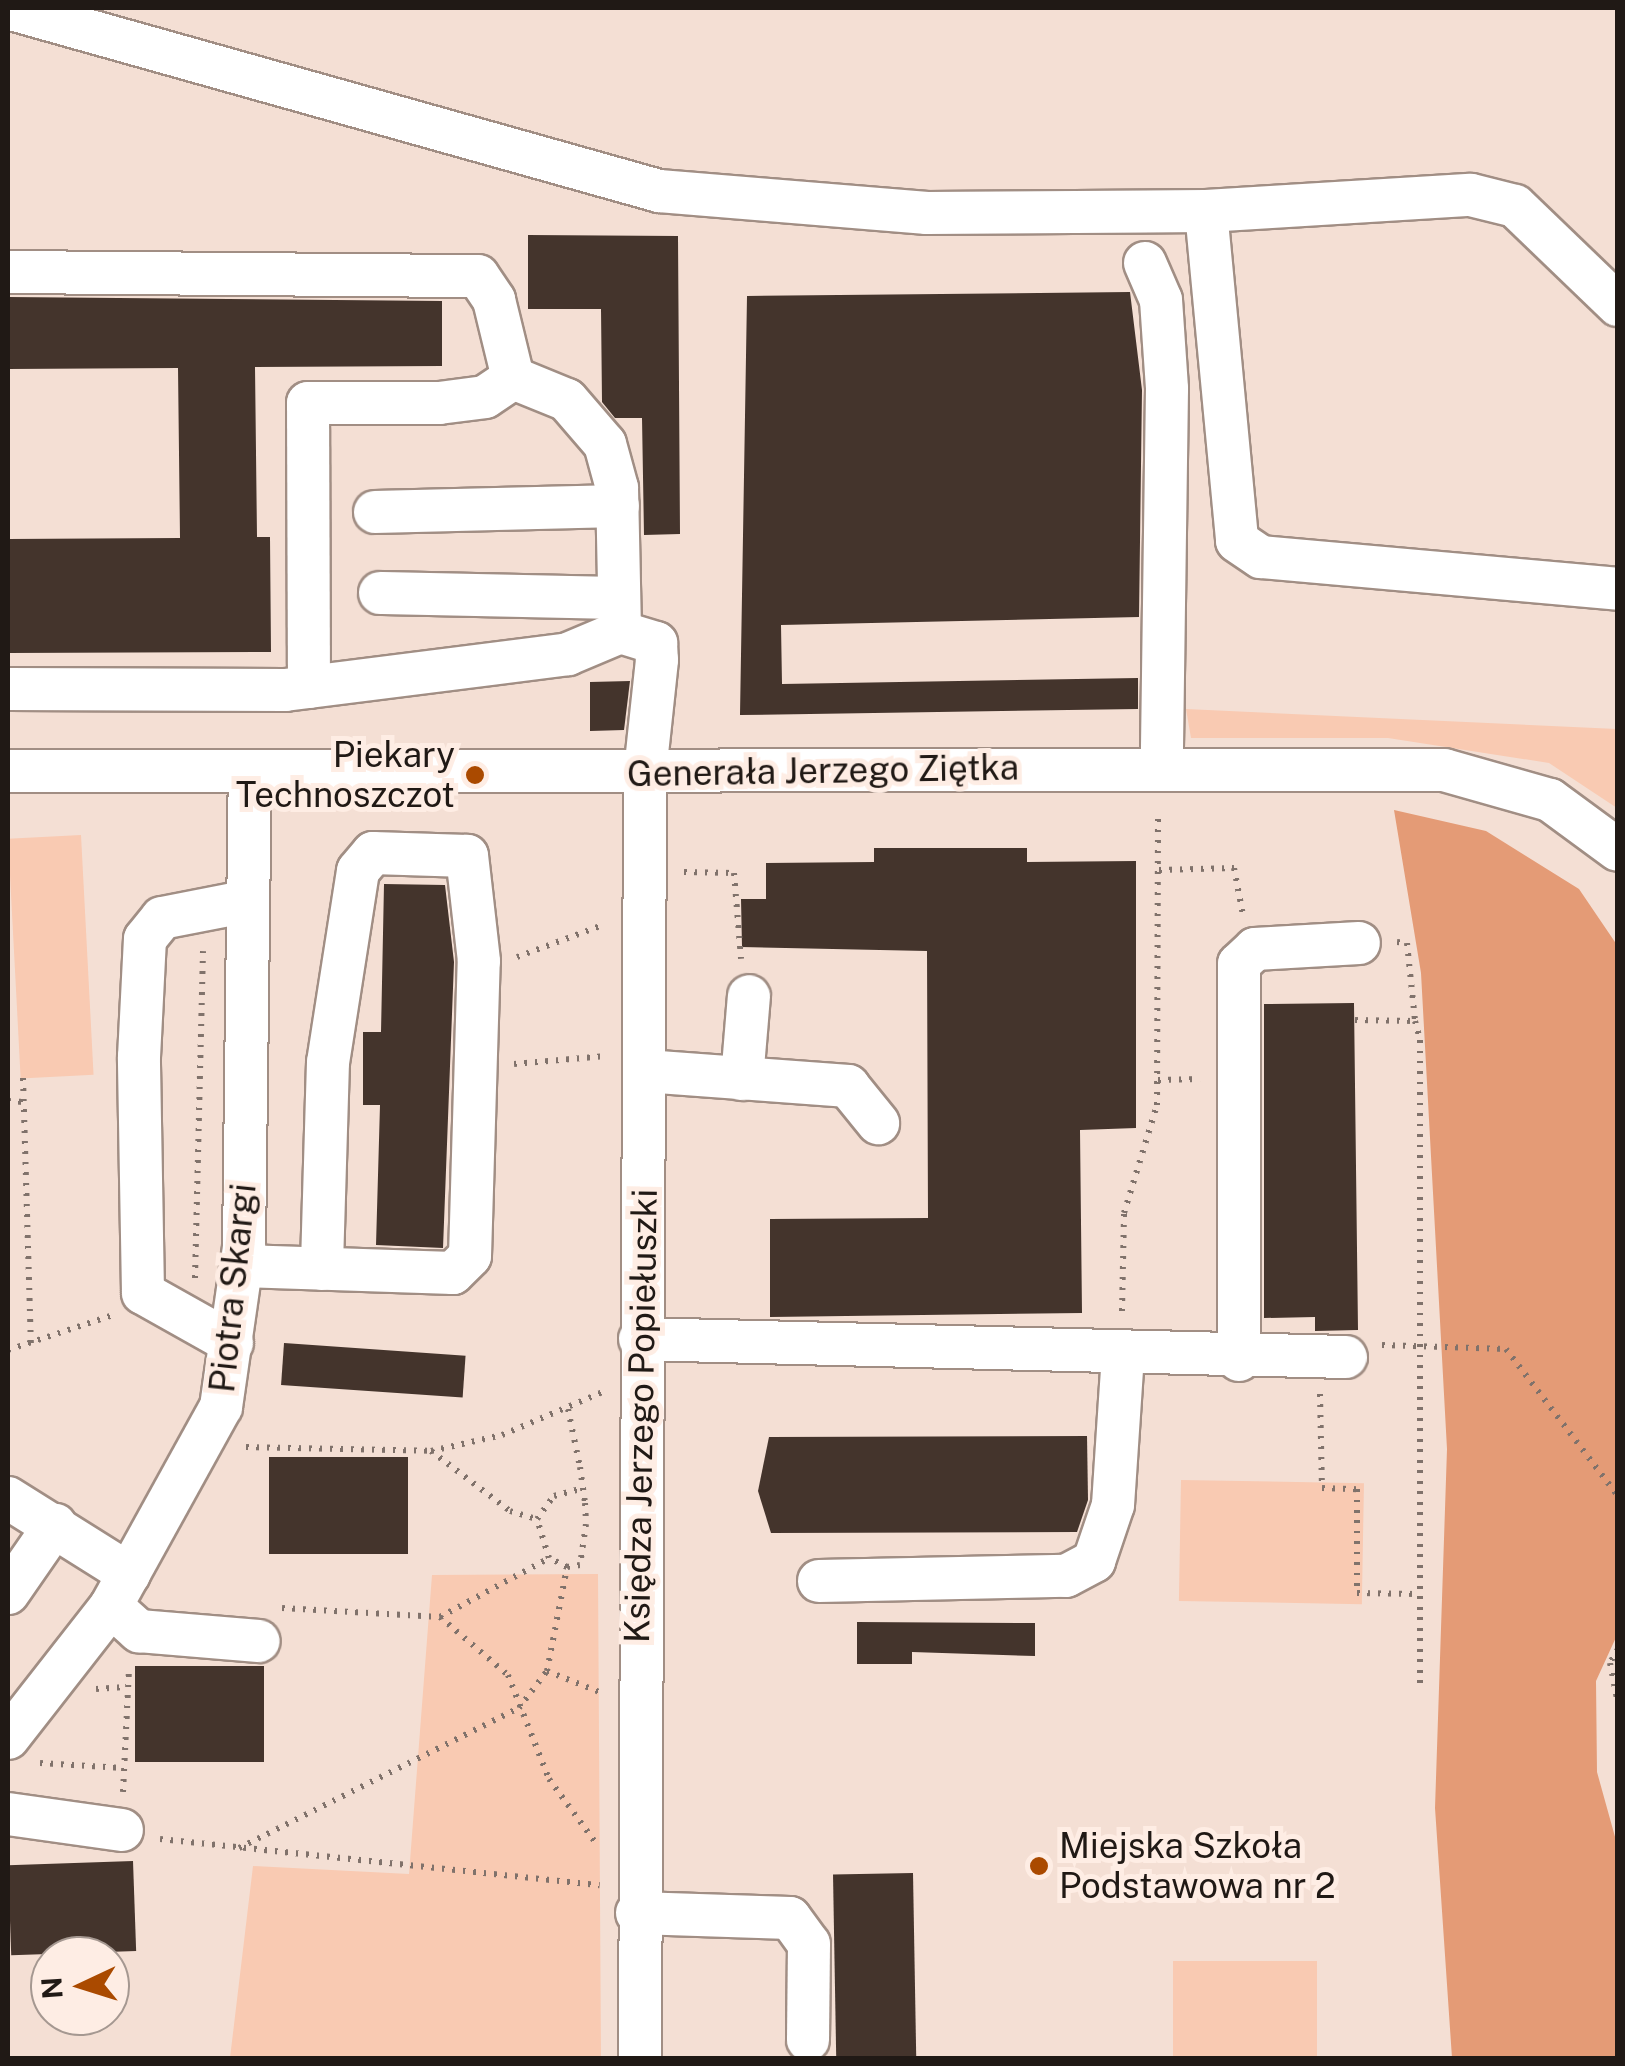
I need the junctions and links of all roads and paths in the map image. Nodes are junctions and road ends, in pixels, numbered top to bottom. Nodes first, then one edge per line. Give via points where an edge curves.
1 (8, 8) edge
2 (1206, 211) junction
3 (1145, 263) dead end
4 (8, 272) edge
5 (1618, 306) edge
6 (513, 378) junction
7 (618, 506) junction
8 (374, 512) dead end
9 (1618, 589) edge
10 (380, 593) dead end
11 (619, 615) junction
12 (309, 687) junction
13 (8, 689) edge
14 (8, 771) edge
15 (645, 773) junction
16 (250, 774) junction
17 (1160, 784) junction
18 (1618, 850) edge
19 (675, 855) dead end
20 (1160, 870) junction
21 (225, 908) junction
22 (610, 920) dead end
23 (1359, 943) joint
24 (1255, 949) junction
25 (478, 961) junction
26 (749, 996) joint
27 (1355, 1020) dead end
28 (1415, 1020) junction
29 (612, 1040) dead end
30 (475, 1066) junction
31 (620, 1067) junction
32 (24, 1078) dead end
33 (742, 1079) junction
34 (8, 1100) edge
35 (24, 1102) junction
36 (878, 1124) dead end
37 (242, 1266) junction
38 (322, 1268) junction
39 (143, 1293) junction
40 (213, 1336) junction
41 (31, 1346) junction
42 (1423, 1346) junction
43 (8, 1350) edge
44 (1123, 1356) junction
45 (1332, 1358) junction
46 (1240, 1360) junction
47 (623, 1370) junction
48 (568, 1409) junction
49 (606, 1410) dead end
50 (234, 1446) dead end
51 (431, 1452) junction
52 (583, 1488) junction
53 (1618, 1496) edge
54 (8, 1498) edge
55 (537, 1519) junction
56 (55, 1525) junction
57 (548, 1558) junction
58 (567, 1567) junction
59 (819, 1581) dead end
60 (120, 1590) junction
61 (8, 1593) edge
62 (1416, 1594) junction
63 (440, 1617) junction
64 (265, 1624) joint
65 (1618, 1649) edge
66 (133, 1650) dead end
67 (547, 1671) junction
68 (608, 1681) dead end
69 (1420, 1683) dead end
70 (608, 1695) junction
71 (1618, 1704) edge
72 (519, 1708) junction
73 (608, 1713) dead end
74 (16, 1750) edge
75 (124, 1768) junction
76 (8, 1814) edge
77 (122, 1830) junction
78 (608, 1840) dead end
79 (238, 1849) junction
80 (607, 1872) dead end
81 (616, 1901) junction
82 (808, 2040) dead end
83 (640, 2058) edge

1 - 2 street via 660,190 926,213
2 - 5 street via 1471,195 1514,206
2 - 9 street via 1237,541 1261,557
3 - 17 street via 1161,300 1167,388
4 - 6 street via 478,276 494,300
6 - 7 street via 567,400 605,444
6 - 12 street via 485,397 439,403 308,402
7 - 8 street
7 - 11 street
10 - 11 street
11 - 12 street via 568,654
11 - 15 street, Księdza Jerzego Popiełuszki via 656,643
12 - 13 street
14 - 16 street, Generała Jerzego Ziętka
15 - 16 street, Generała Jerzego Ziętka
15 - 17 street, Generała Jerzego Ziętka
15 - 31 street, Księdza Jerzego Popiełuszki
16 - 21 street, Piotra Skargi
17 - 18 street, Generała Jerzego Ziętka via 1444,770 1550,800
17 - 20 path
19 - 26 path via 686,872 734,873 736,955 750,966
20 - 24 path via 1234,868
20 - 44 path via 1157,1105 1124,1213
21 - 37 street, Piotra Skargi
21 - 39 street via 162,918 145,939 136,1242
21 - 40 path
22 - 25 path via 558,948
23 - 24 street
23 - 28 path via 1407,943
24 - 46 street via 1239,964
25 - 30 street
25 - 38 street via 466,856 374,853 358,871 328,1062
26 - 33 street
27 - 28 path
28 - 42 path
29 - 31 path
30 - 31 path
30 - 38 street via 464,1267
31 - 33 street
31 - 47 street, Księdza Jerzego Popiełuszki
32 - 35 path
33 - 36 street via 848,1086
34 - 35 path
35 - 41 path
37 - 38 street
37 - 40 street, Piotra Skargi
39 - 40 street
39 - 41 path via 130,1308
40 - 60 street, Piotra Skargi via 208,1438
41 - 43 path
42 - 45 path via 1364,1345
42 - 53 path via 1506,1349
42 - 62 path
44 - 46 street
44 - 47 street
44 - 59 street via 1113,1505 1094,1561 1066,1576
45 - 46 street
45 - 62 path via 1322,1488 1358,1489 1357,1593
47 - 48 path
47 - 49 path
47 - 81 street, Księdza Jerzego Popiełuszki
48 - 51 path
48 - 52 path
50 - 51 path
51 - 55 path via 510,1511
52 - 55 path via 554,1496
52 - 58 path via 580,1565
54 - 56 street
55 - 57 path
56 - 60 street
56 - 61 street
57 - 58 path
57 - 63 path
58 - 67 path
60 - 64 street via 139,1632
60 - 74 street, Piotra Skargi
62 - 69 path
63 - 64 path
63 - 72 path via 508,1675
65 - 71 path via 1610,1663
66 - 75 path
67 - 70 path
67 - 72 path
68 - 70 path
70 - 73 path
72 - 78 path via 548,1779 608,1858
72 - 79 path
74 - 75 path
75 - 77 path
76 - 77 street
77 - 79 path
79 - 81 path
80 - 81 path
81 - 82 street via 790,1918 809,1944
81 - 83 street, Księdza Jerzego Popiełuszki

